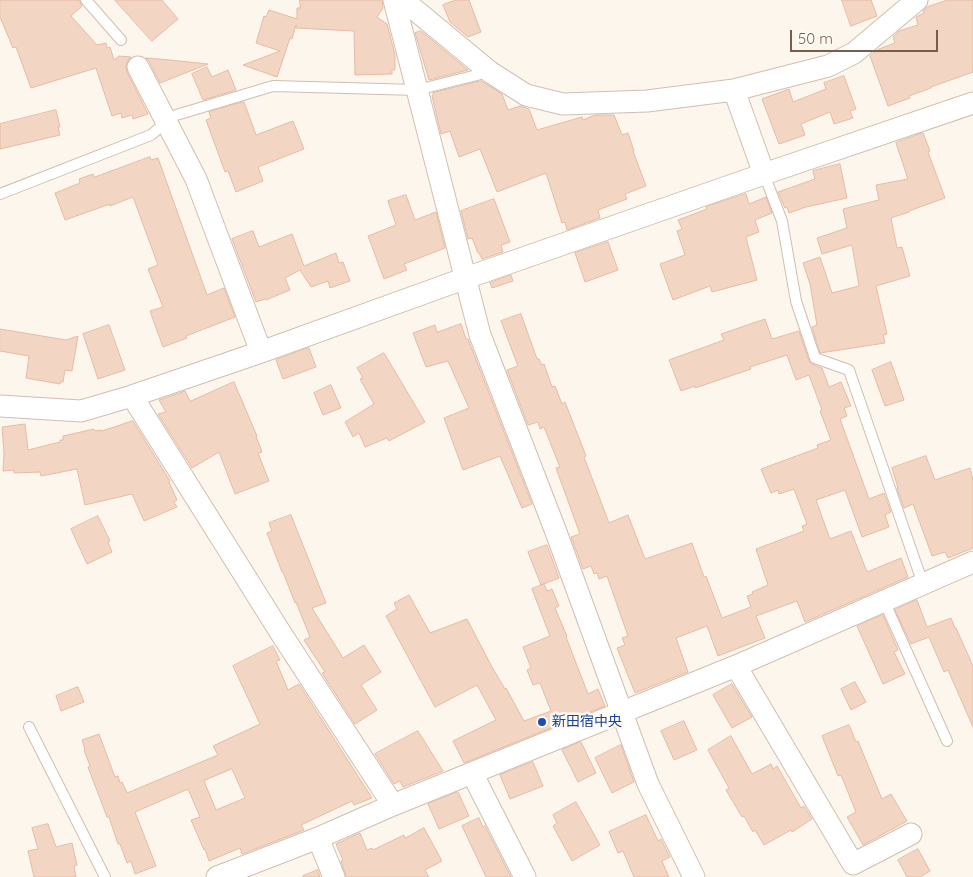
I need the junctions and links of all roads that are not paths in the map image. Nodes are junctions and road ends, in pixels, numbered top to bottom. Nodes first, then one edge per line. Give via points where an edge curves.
1 (86, 0) edge
2 (394, 0) edge
3 (403, 0) edge
4 (917, 0) edge
5 (121, 40) dead end
6 (138, 67) dead end
7 (490, 72) junction
8 (417, 90) junction
9 (734, 90) junction
10 (973, 103) edge
11 (166, 122) junction
12 (764, 174) junction
13 (0, 194) edge
14 (466, 278) junction
15 (261, 352) junction
16 (132, 396) junction
17 (0, 406) edge
18 (973, 562) edge
19 (923, 584) junction
20 (884, 601) junction
21 (736, 666) junction
22 (622, 713) junction
23 (29, 727) dead end
24 (947, 741) dead end
25 (472, 773) junction
26 (393, 805) junction
27 (911, 834) dead end
28 (318, 838) junction
29 (105, 877) edge
30 (217, 877) edge
31 (334, 877) edge
32 (525, 877) edge
33 (694, 877) edge

1 - 5 lane
2 - 8 street
3 - 7 street
4 - 9 street via 854,53 828,66
6 - 11 street
7 - 8 lane
7 - 9 street via 526,95 563,104 647,101
8 - 11 lane via 273,86 173,116
8 - 14 street
9 - 12 street
10 - 12 street
11 - 13 lane via 151,136
11 - 15 street via 196,179
12 - 14 street
12 - 19 lane via 782,221 796,301 815,358 848,370
14 - 15 street
14 - 22 street via 480,335
15 - 16 street
16 - 17 street via 81,411
16 - 26 street
18 - 19 street
19 - 20 street
20 - 21 street
20 - 24 lane
21 - 22 street
21 - 27 street via 853,864
22 - 25 street
22 - 33 street via 648,784
23 - 29 lane
25 - 26 street
25 - 32 street
26 - 28 street
28 - 30 street
28 - 31 street

